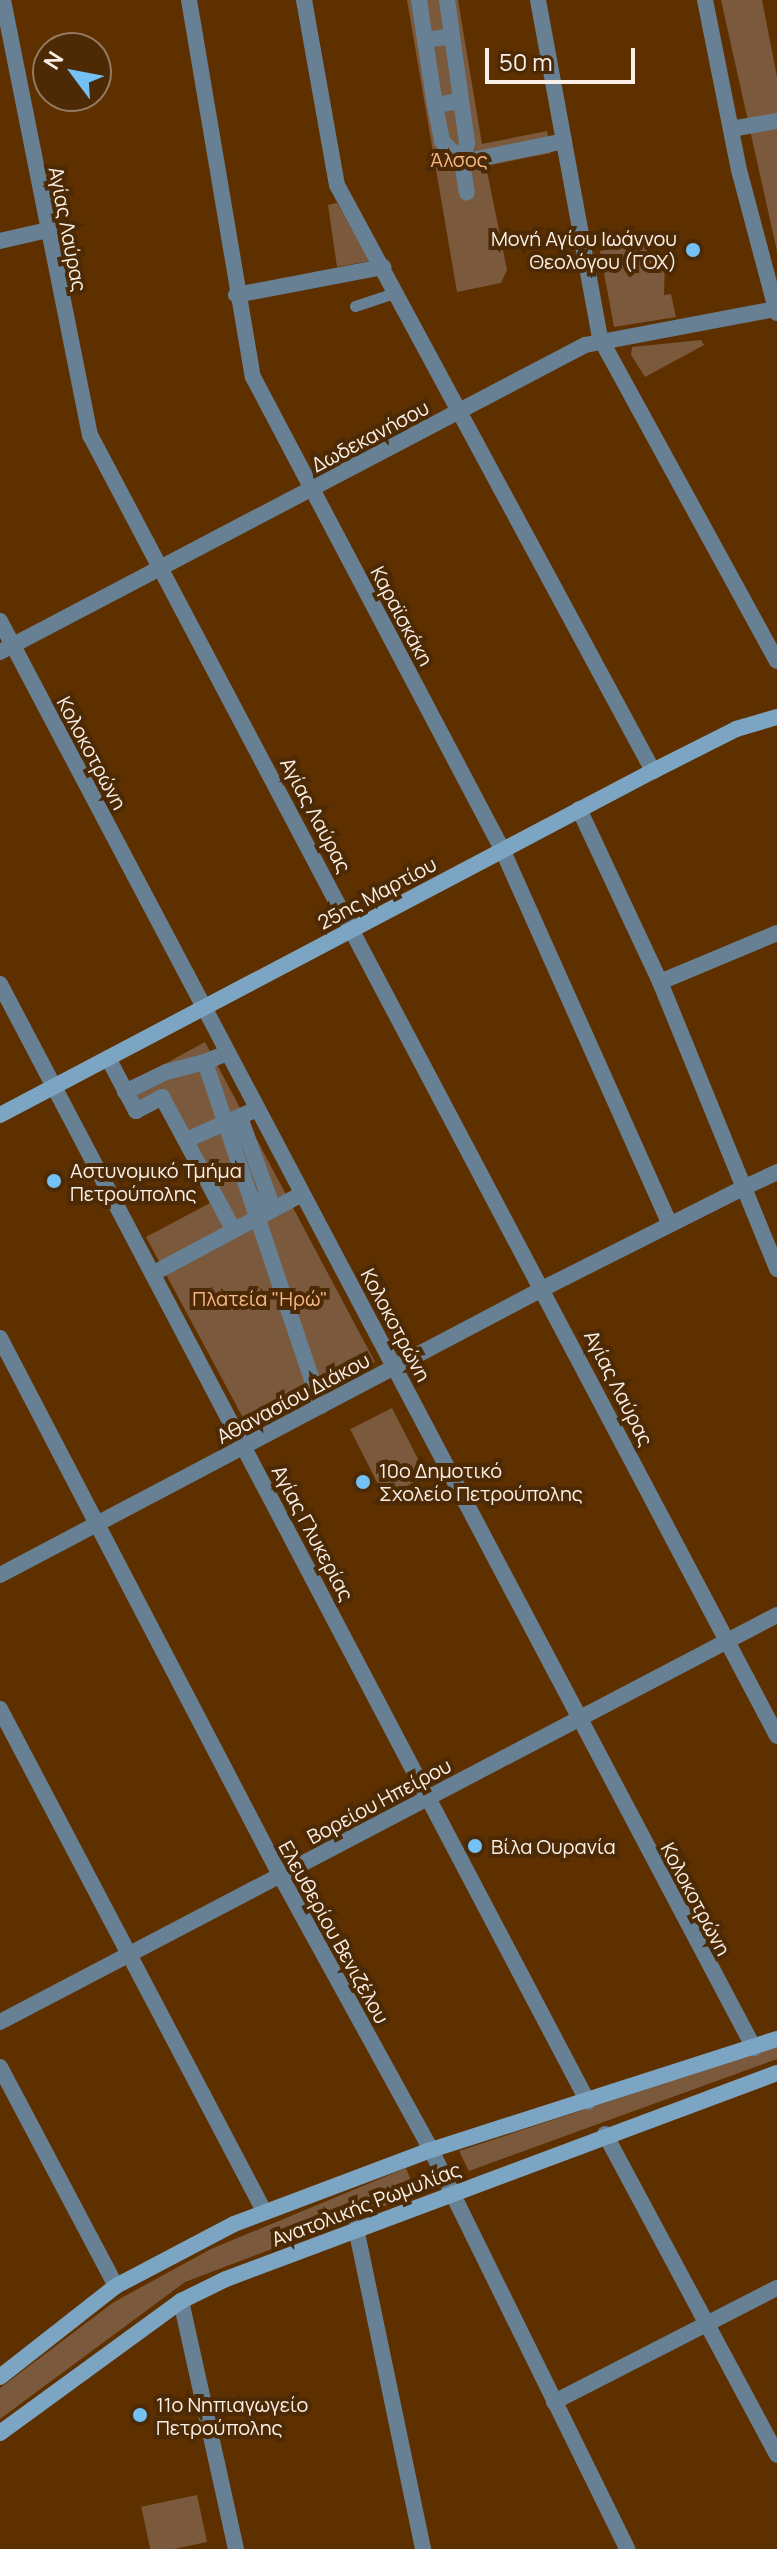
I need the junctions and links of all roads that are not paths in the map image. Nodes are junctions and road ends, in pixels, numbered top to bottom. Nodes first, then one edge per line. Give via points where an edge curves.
1 (3, 0) edge
2 (189, 0) edge
3 (304, 0) edge
4 (419, 0) edge
5 (447, 0) edge
6 (538, 0) edge
7 (705, 0) edge
8 (452, 36) junction
9 (425, 40) junction
10 (461, 101) junction
11 (435, 105) junction
12 (777, 121) edge
13 (731, 129) junction
14 (564, 141) junction
15 (462, 162) junction
16 (467, 193) dead end
17 (48, 230) junction
18 (0, 241) edge
19 (383, 267) junction
20 (397, 292) junction
21 (236, 295) junction
22 (355, 306) dead end
23 (776, 311) edge
24 (600, 338) junction
25 (462, 410) junction
26 (313, 489) junction
27 (164, 567) junction
28 (0, 621) edge
29 (6, 649) edge
30 (777, 661) edge
31 (777, 717) edge
32 (653, 771) junction
33 (579, 809) junction
34 (502, 849) junction
35 (353, 928) junction
36 (777, 933) edge
37 (660, 982) junction
38 (0, 984) edge
39 (202, 1008) junction
40 (227, 1053) junction
41 (108, 1058) junction
42 (205, 1062) junction
43 (54, 1086) junction
44 (125, 1092) junction
45 (257, 1109) junction
46 (0, 1115) edge
47 (230, 1124) junction
48 (186, 1140) junction
49 (274, 1142) junction
50 (247, 1155) junction
51 (777, 1172) edge
52 (743, 1188) junction
53 (302, 1194) junction
54 (258, 1208) junction
55 (670, 1224) junction
56 (233, 1229) junction
57 (777, 1269) edge
58 (154, 1273) junction
59 (544, 1288) junction
60 (0, 1338) edge
61 (396, 1366) junction
62 (321, 1406) junction
63 (245, 1446) junction
64 (95, 1525) junction
65 (0, 1575) edge
66 (777, 1615) edge
67 (727, 1641) junction
68 (0, 1709) edge
69 (578, 1720) junction
70 (777, 1736) edge
71 (428, 1797) junction
72 (280, 1875) junction
73 (130, 1954) junction
74 (0, 2022) edge
75 (777, 2039) edge
76 (754, 2048) junction
77 (0, 2067) edge
78 (775, 2078) edge
79 (588, 2102) junction
80 (605, 2134) junction
81 (431, 2150) junction
82 (450, 2194) junction
83 (264, 2211) junction
84 (356, 2228) junction
85 (116, 2286) junction
86 (777, 2288) edge
87 (181, 2301) junction
88 (707, 2322) junction
89 (0, 2377) edge
90 (554, 2402) junction
91 (0, 2433) edge
92 (777, 2455) edge
93 (236, 2549) edge
94 (423, 2549) edge
95 (627, 2549) edge

1 - 17 street, Αγίας Λαύρας
2 - 21 street, Καραϊσκάκη
3 - 19 street via 337,185
4 - 9 street
5 - 8 street
6 - 14 street
7 - 13 street
8 - 9 street
8 - 10 street
9 - 11 street
10 - 11 street
10 - 15 street via 467,143
11 - 15 street via 442,141
12 - 13 street
13 - 23 street
14 - 15 street
14 - 24 street
15 - 16 street
17 - 18 street
17 - 27 street, Αγίας Λαύρας via 86,425
19 - 20 street
19 - 21 street
20 - 22 lane
20 - 25 street
21 - 26 street, Καραϊσκάκη via 253,377
23 - 24 street, Δωδεκανήσου via 675,331
24 - 25 street, Δωδεκανήσου
24 - 30 street
25 - 26 street, Δωδεκανήσου
25 - 32 street
26 - 27 street, Δωδεκανήσου
26 - 34 street, Καραϊσκάκη
27 - 29 street, Δωδεκανήσου
27 - 35 street, Αγίας Λαύρας
28 - 29 street, Κολοκοτρώνη
29 - 39 street, Κολοκοτρώνη
31 - 32 main road, 25ης Μαρτίου via 736,729
32 - 33 main road, 25ης Μαρτίου
33 - 34 main road, 25ης Μαρτίου
33 - 37 street
34 - 35 main road, 25ης Μαρτίου
34 - 55 street, Καραϊσκάκη
35 - 39 main road, 25ης Μαρτίου
35 - 59 street, Αγίας Λαύρας
36 - 37 street
37 - 52 street
38 - 43 street, Αγίας Γλυκερίας
39 - 40 street, Κολοκοτρώνη
39 - 41 main road, 25ης Μαρτίου
40 - 42 street
40 - 45 street, Κολοκοτρώνη
41 - 43 main road, 25ης Μαρτίου
41 - 44 street
42 - 44 street via 166,1072
42 - 47 street
43 - 46 main road, 25ης Μαρτίου
43 - 58 street, Αγίας Γλυκερίας
44 - 48 street via 136,1111 162,1097
45 - 47 street
45 - 49 street, Κολοκοτρώνη
47 - 48 street
47 - 50 street via 242,1123
48 - 56 street
49 - 50 street
49 - 53 street, Κολοκοτρώνη
50 - 54 street via 269,1197
51 - 52 street, Αθανασίου Διάκου
52 - 55 street, Αθανασίου Διάκου
52 - 57 street
53 - 54 street
53 - 61 street, Κολοκοτρώνη
54 - 56 street
54 - 62 street
55 - 59 street, Αθανασίου Διάκου
56 - 58 street
58 - 63 street, Αγίας Γλυκερίας
59 - 61 street, Αθανασίου Διάκου
59 - 67 street, Αγίας Λαύρας
60 - 64 street, Ελευθερίου Βενιζέλου
61 - 62 street, Αθανασίου Διάκου
61 - 69 street, Κολοκοτρώνη
62 - 63 street, Αθανασίου Διάκου
63 - 64 street, Αθανασίου Διάκου
63 - 71 street, Αγίας Γλυκερίας
64 - 65 street, Αθανασίου Διάκου
64 - 72 street, Ελευθερίου Βενιζέλου
66 - 67 street, Βορείου Ηπείρου
67 - 69 street, Βορείου Ηπείρου
67 - 70 street, Αγίας Λαύρας
68 - 73 street
69 - 71 street, Βορείου Ηπείρου
69 - 76 street, Κολοκοτρώνη
71 - 72 street, Βορείου Ηπείρου
71 - 79 street, Αγίας Γλυκερίας
72 - 73 street, Βορείου Ηπείρου
72 - 81 street, Ελευθερίου Βενιζέλου
73 - 74 street, Βορείου Ηπείρου
73 - 83 street
75 - 76 main road, Ανατολικής Ρωμυλίας
76 - 79 main road, Ανατολικής Ρωμυλίας
77 - 85 street
78 - 80 main road, Ανατολικής Ρωμυλίας
79 - 81 main road, Ανατολικής Ρωμυλίας
80 - 82 main road, Ανατολικής Ρωμυλίας
80 - 88 street
81 - 82 street, Ελευθερίου Βενιζέλου
81 - 83 main road, Ανατολικής Ρωμυλίας
82 - 84 main road, Ανατολικής Ρωμυλίας
82 - 90 street, Ελευθερίου Βενιζέλου
83 - 85 main road, Ανατολικής Ρωμυλίας
84 - 87 main road, Ανατολικής Ρωμυλίας
84 - 94 street
85 - 89 main road, Ανατολικής Ρωμυλίας
86 - 88 street
87 - 91 main road, Ανατολικής Ρωμυλίας
87 - 93 street
88 - 90 street
88 - 92 street
90 - 95 street, Ελευθερίου Βενιζέλου

